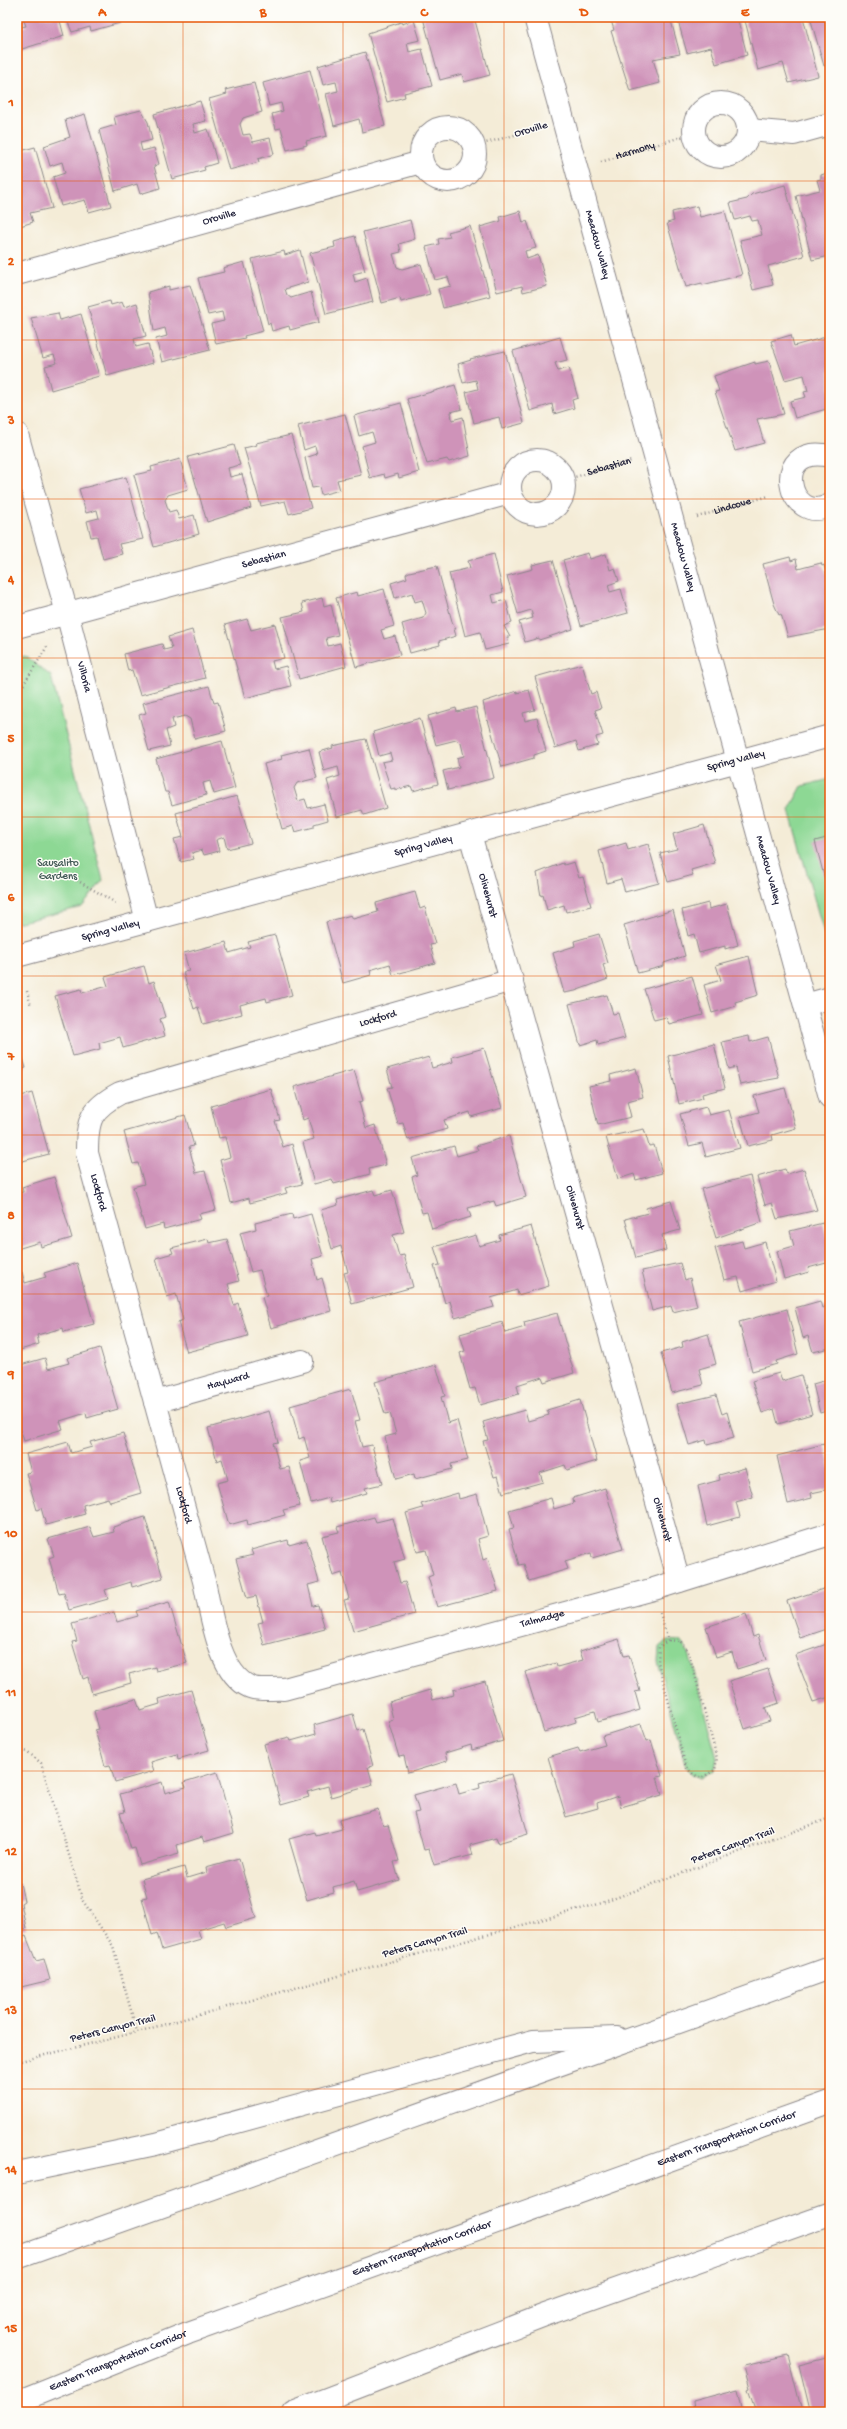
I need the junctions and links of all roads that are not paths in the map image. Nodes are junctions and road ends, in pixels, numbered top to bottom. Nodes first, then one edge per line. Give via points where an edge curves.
1 (535, 17) edge
2 (830, 124) edge
3 (749, 130) junction
4 (421, 162) junction
5 (17, 274) edge
6 (17, 434) edge
7 (830, 456) edge
8 (510, 493) junction
9 (830, 505) edge
10 (67, 613) junction
11 (17, 627) edge
12 (830, 736) edge
13 (738, 761) junction
14 (470, 834) junction
15 (148, 921) junction
16 (17, 956) edge
17 (512, 980) junction
18 (830, 998) edge
19 (805, 1005) junction
20 (830, 1097) edge
21 (302, 1361) dead end
22 (155, 1402) junction
23 (830, 1534) edge
24 (679, 1581) junction
25 (251, 1688) joint
26 (830, 1968) edge
27 (640, 2037) junction
28 (830, 2102) edge
29 (17, 2173) edge
30 (830, 2214) edge
31 (17, 2258) edge
32 (17, 2402) edge
33 (293, 2412) edge

1 - 13 main road, Meadow Valley
2 - 3 main road via 794,134
3 - 3 main road via 746,143 737,153 724,158 711,156 700,148 693,124 700,112 711,104 724,102 736,107 745,117
4 - 4 main road via 420,149 426,137 436,129 450,126 463,130 475,146 474,165 465,176 453,181 440,180 428,174
4 - 5 main road, Oroville
6 - 10 main road, Villoria
7 - 9 main road via 818,453 805,456 795,465 790,478 791,489 799,502 812,508 825,508
8 - 8 main road via 510,480 516,468 527,461 540,459 553,464 564,480 562,499 553,510 541,514 528,513 516,505
8 - 10 main road, Sebastian
10 - 11 main road, Sebastian
10 - 15 main road, Villoria
12 - 13 main road, Spring Valley
13 - 14 main road, Spring Valley
13 - 19 main road, Meadow Valley
14 - 15 main road, Spring Valley
14 - 17 main road, Olivehurst
15 - 16 main road, Spring Valley
17 - 22 main road, Lockford via 120,1093 102,1103 92,1115 87,1131 87,1152
17 - 24 main road, Olivehurst
18 - 19 main road
19 - 20 main road, Meadow Valley
21 - 22 main road, Hayward
22 - 25 main road, Lockford via 219,1644 228,1667 238,1679
23 - 24 main road, Talmadge
24 - 25 main road, Talmadge via 284,1689
26 - 27 main road
27 - 29 main road via 533,2041 156,2144
27 - 31 main road
28 - 32 main road, Eastern Transportation Corridor via 188,2332
30 - 33 main road via 545,2315

